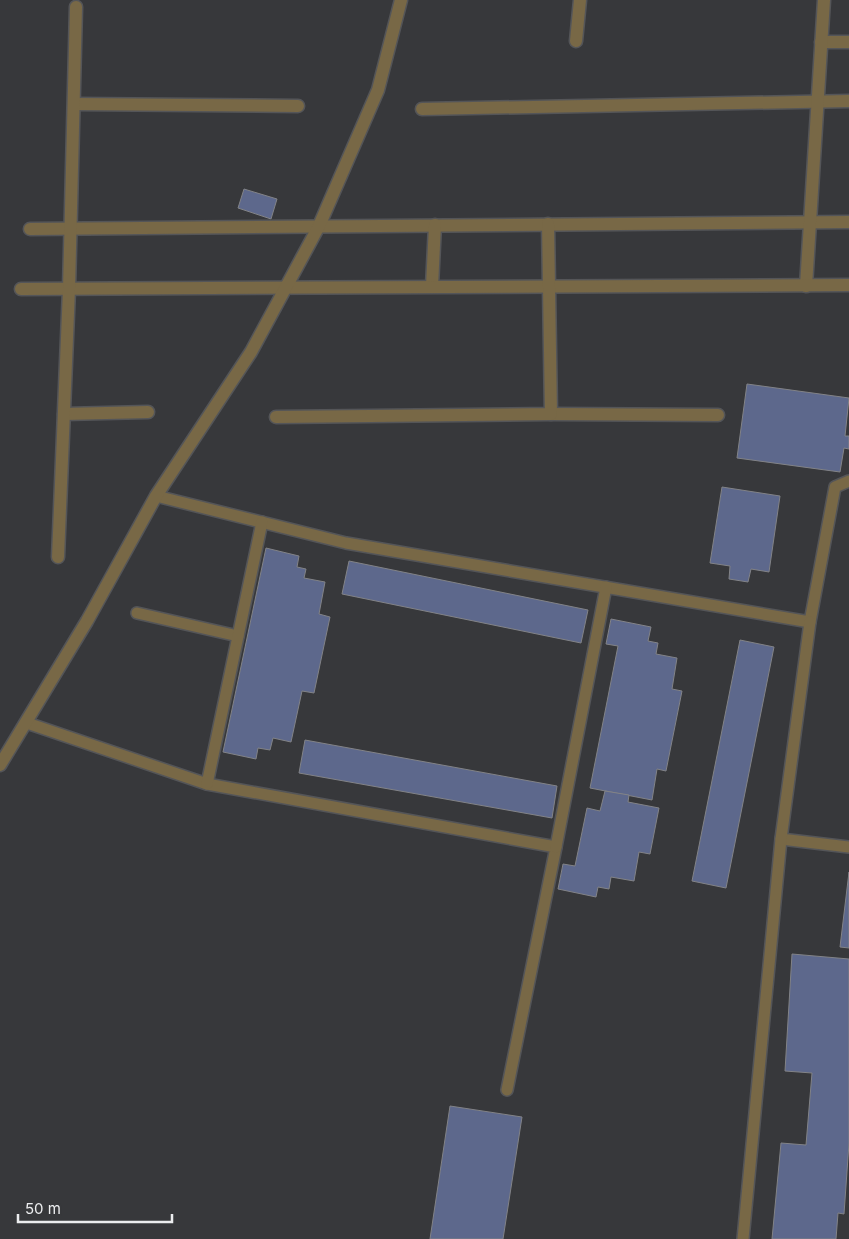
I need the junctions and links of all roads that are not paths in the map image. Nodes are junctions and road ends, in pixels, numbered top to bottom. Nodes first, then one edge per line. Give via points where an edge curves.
1 (401, 0) edge
2 (580, 0) edge
3 (824, 0) edge
4 (76, 7) dead end
5 (576, 41) dead end
6 (821, 42) junction
7 (849, 42) edge
8 (818, 101) junction
9 (849, 101) edge
10 (75, 104) junction
11 (298, 106) dead end
12 (422, 109) dead end
13 (811, 222) junction
14 (849, 222) edge
15 (548, 224) junction
16 (436, 225) junction
17 (319, 226) junction
18 (71, 228) junction
19 (30, 229) dead end
20 (849, 285) edge
21 (432, 286) junction
22 (549, 286) junction
23 (806, 286) junction
24 (288, 287) junction
25 (21, 289) dead end
26 (69, 289) junction
27 (148, 412) dead end
28 (64, 414) junction
29 (550, 414) junction
30 (718, 415) dead end
31 (276, 417) dead end
32 (849, 481) edge
33 (156, 496) junction
34 (262, 522) junction
35 (58, 557) dead end
36 (606, 588) junction
37 (137, 613) dead end
38 (810, 622) junction
39 (238, 636) junction
40 (27, 723) junction
41 (0, 765) edge
42 (207, 784) junction
43 (781, 838) junction
44 (556, 847) junction
45 (849, 847) edge
46 (507, 1090) dead end
47 (743, 1239) edge

1 - 17 street via 378,90
2 - 5 street
3 - 6 street
4 - 10 street
6 - 7 street
6 - 8 street
8 - 9 street
8 - 12 street
8 - 13 street
10 - 11 street
10 - 18 street
13 - 14 street
13 - 15 street
13 - 23 street
15 - 16 street
15 - 22 street
16 - 17 street
16 - 21 street
17 - 18 street
17 - 24 street
18 - 19 street
18 - 26 street
20 - 23 street
21 - 22 street
21 - 24 street
22 - 23 street
22 - 29 street
24 - 26 street
24 - 33 street via 251,352
25 - 26 street
26 - 28 street
27 - 28 street
28 - 35 street
29 - 30 street
29 - 31 street
32 - 38 lane via 835,487
33 - 34 lane
33 - 40 street
34 - 36 lane via 346,543
34 - 39 lane
36 - 38 lane
36 - 44 lane
37 - 39 lane
38 - 43 lane
39 - 42 lane
40 - 41 street
40 - 42 lane
42 - 44 lane
43 - 45 lane
43 - 47 lane
44 - 46 lane

